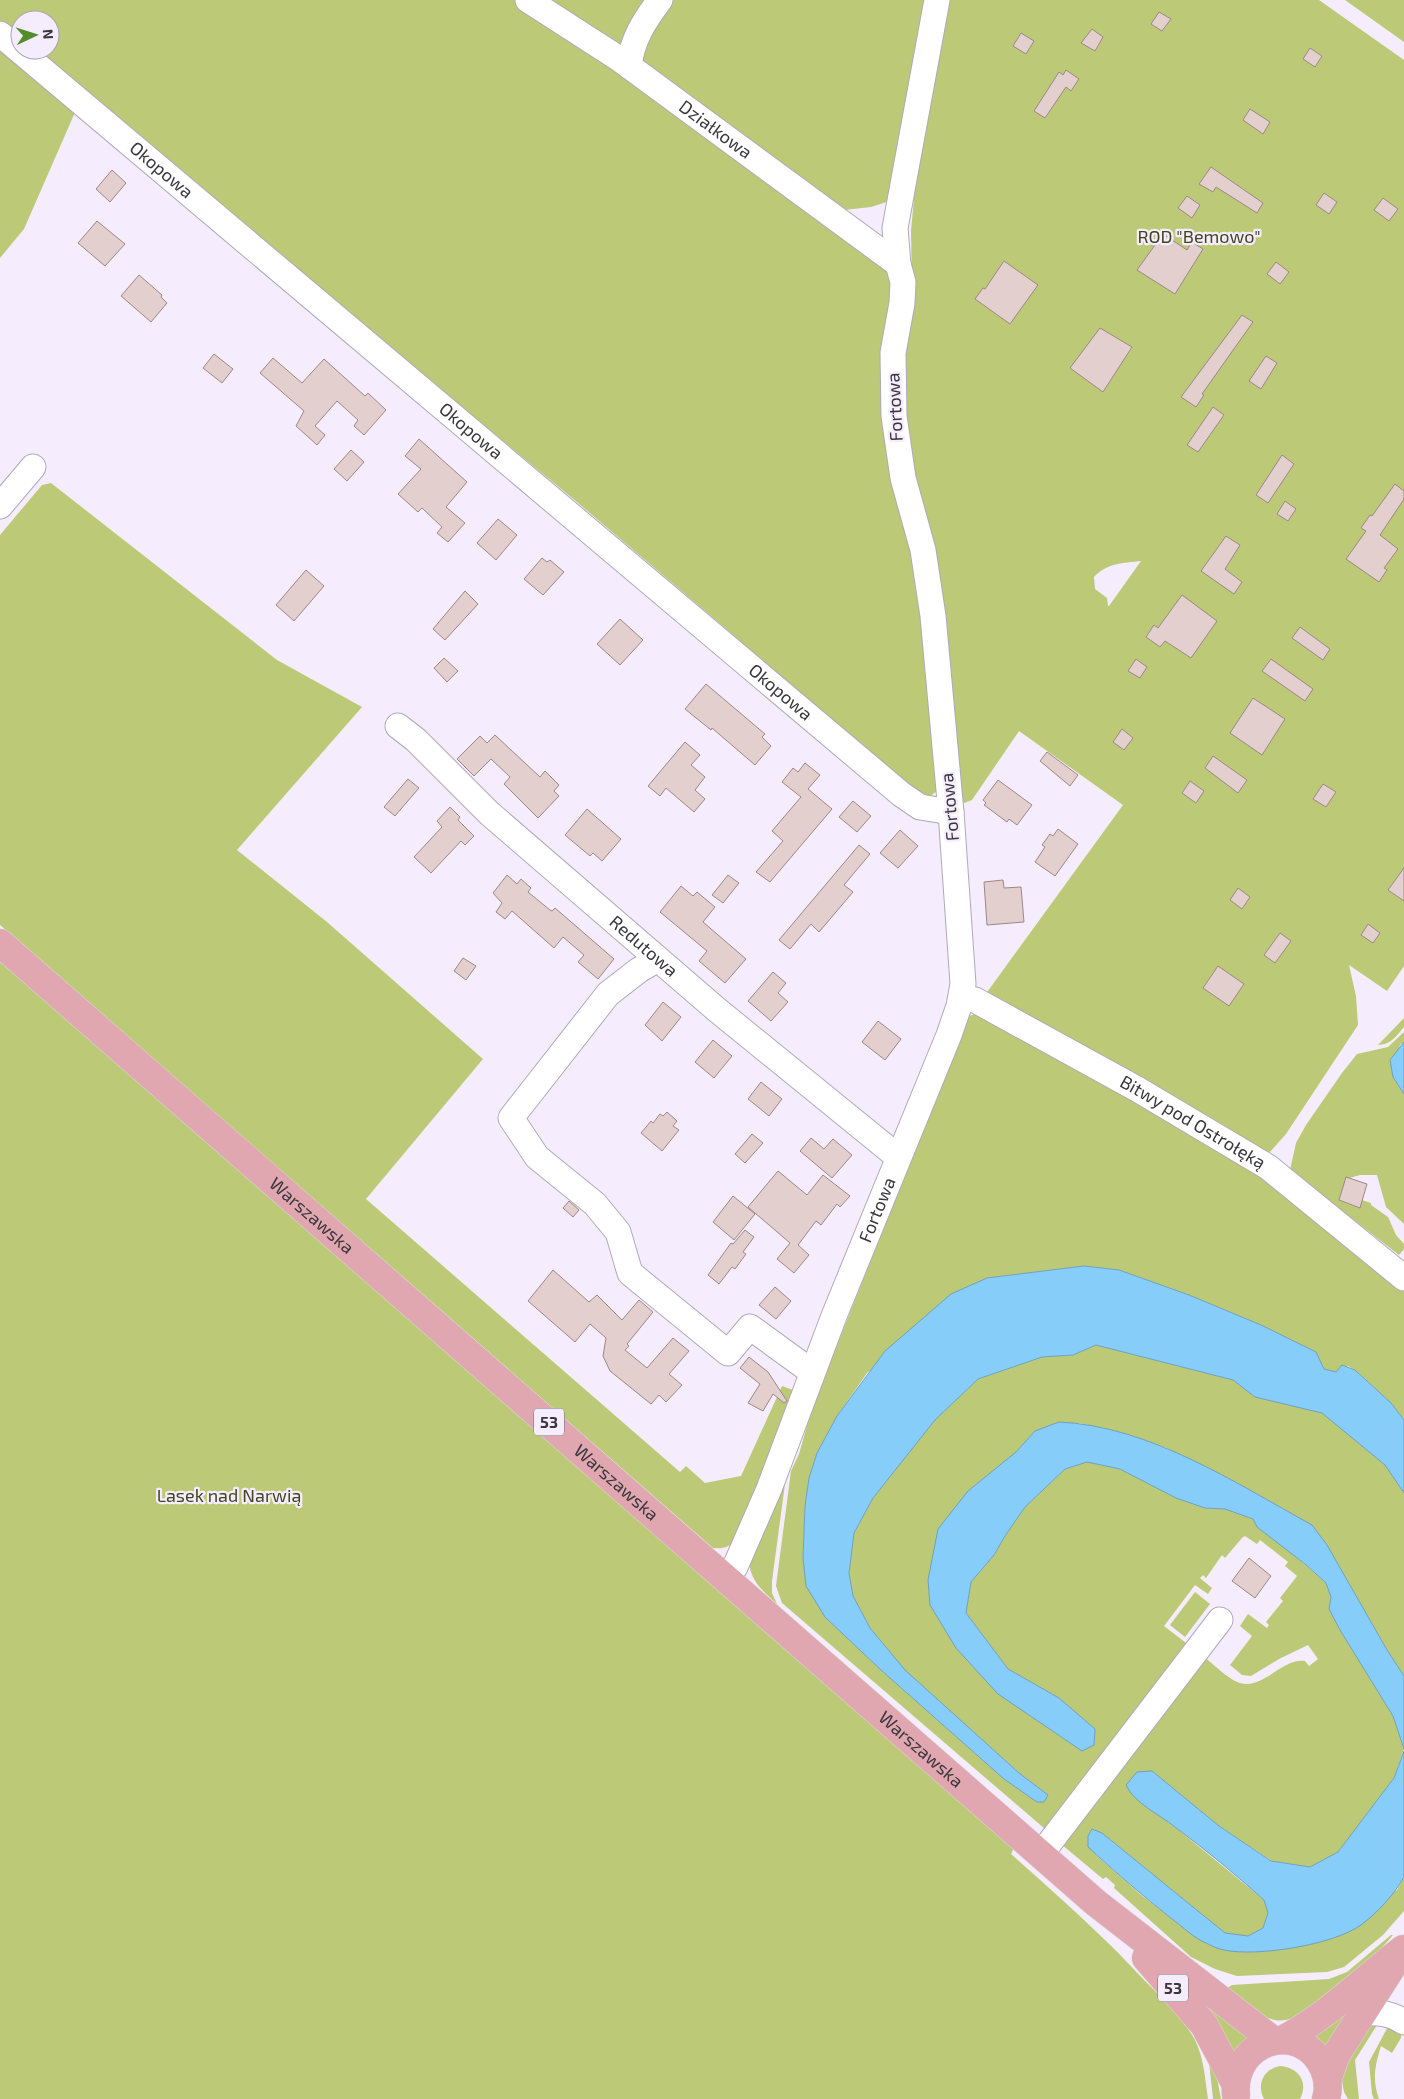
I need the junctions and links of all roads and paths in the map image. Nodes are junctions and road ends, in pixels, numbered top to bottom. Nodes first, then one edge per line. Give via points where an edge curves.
1 (528, 0) edge
2 (660, 0) edge
3 (937, 0) edge
4 (0, 34) edge
5 (629, 66) junction
6 (898, 264) junction
7 (33, 467) dead end
8 (0, 506) edge
9 (398, 726) dead end
10 (951, 812) junction
11 (0, 943) edge
12 (658, 959) junction
13 (961, 996) junction
14 (898, 1157) junction
15 (1404, 1278) edge
16 (812, 1372) junction
17 (727, 1578) junction
18 (1220, 1620) dead end
19 (1041, 1854) junction
20 (1096, 1903) junction
21 (1404, 1949) edge
22 (1363, 2013) junction
23 (1404, 2022) edge
24 (1278, 2041) junction
25 (1236, 2091) edge
26 (1328, 2092) edge

1 - 5 street, Działkowa
2 - 5 street via 635,38
3 - 6 street, Fortowa via 895,228
4 - 10 street, Okopowa via 900,794 920,806
5 - 6 street, Działkowa
6 - 10 street, Fortowa via 903,282 893,354 894,416 903,478 928,579
7 - 8 street
9 - 12 street, Redutowa via 489,813
10 - 13 street, Fortowa via 963,970
11 - 17 main road, Warszawska / 53
12 - 14 street, Redutowa
12 - 16 street via 608,994 511,1118 537,1156 596,1204 618,1232 630,1273 728,1353 750,1326
13 - 14 street, Fortowa via 949,1035
13 - 15 street, Bitwy pod Ostrołęką via 975,1000 1137,1089 1268,1166
14 - 16 street, Fortowa
16 - 17 street, Fortowa via 772,1482 735,1567
17 - 19 main road, Warszawska / 53
18 - 19 street
19 - 20 main road, Warszawska / 53
20 - 24 main road, Warszawska / 53
20 - 25 main road, Warszawska / 53 via 1194,2011
21 - 22 main road, 53
21 - 24 main road, 53 via 1299,2031
22 - 23 street via 1383,2012
22 - 26 main road, 53 via 1336,2055
24 - 25 main road, 53 via 1255,2048 1246,2057 1237,2074
24 - 26 main road, 53 via 1299,2044 1311,2051 1321,2062

